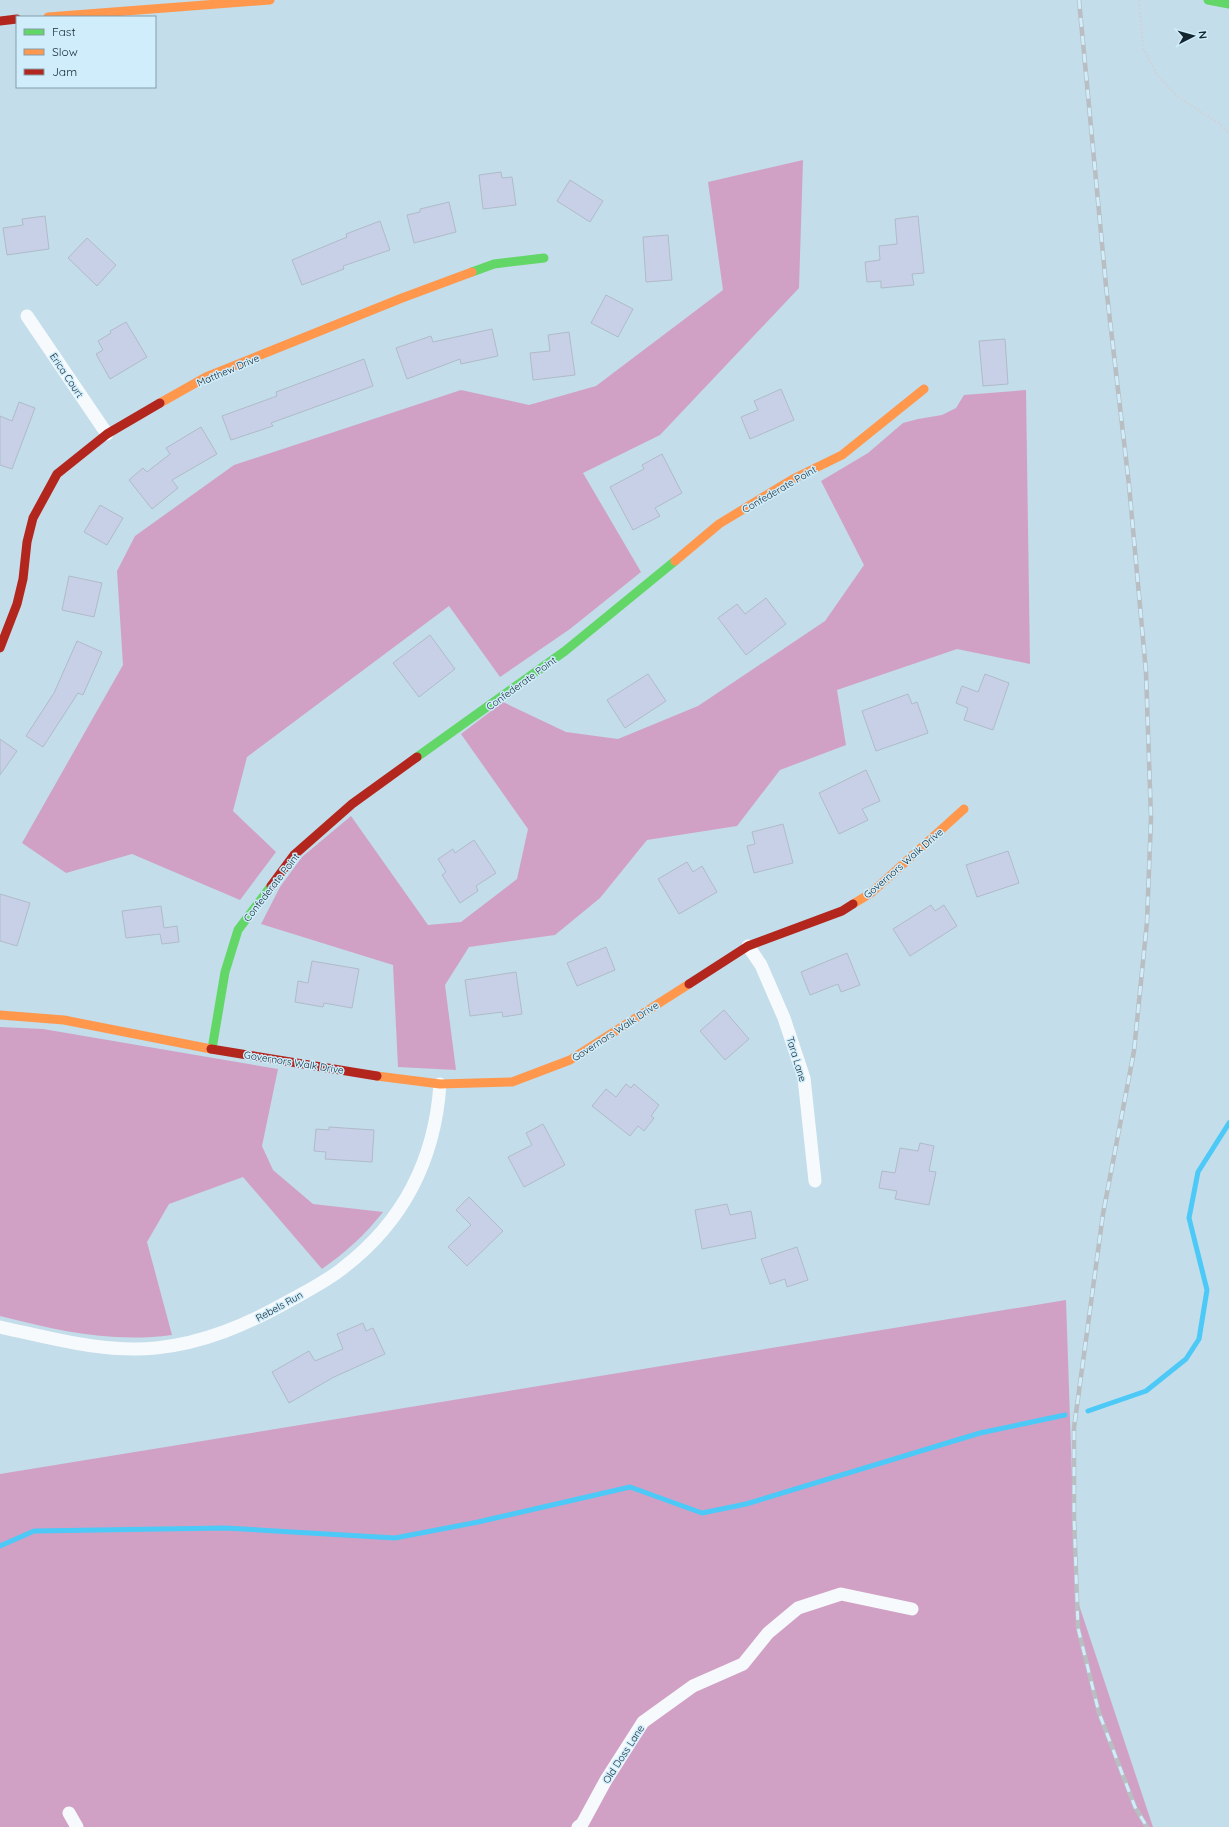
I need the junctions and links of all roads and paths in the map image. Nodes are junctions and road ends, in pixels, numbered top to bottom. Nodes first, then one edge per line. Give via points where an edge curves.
1 (270, 0) edge
2 (1138, 0) edge
3 (1208, 0) edge
4 (1229, 4) edge
5 (61, 16) edge
6 (16, 19) edge
7 (0, 21) edge
8 (1229, 133) edge
9 (544, 258) dead end
10 (27, 316) dead end
11 (924, 389) dead end
12 (107, 434) junction
13 (0, 648) edge
14 (964, 809) dead end
15 (748, 946) junction
16 (0, 1016) edge
17 (212, 1049) junction
18 (440, 1084) junction
19 (815, 1180) dead end
20 (0, 1327) edge
21 (912, 1609) dead end
22 (69, 1813) dead end
23 (77, 1827) edge
24 (578, 1827) edge

1 - 5 main road
2 - 8 path via 1143,48 1157,75 1178,97
3 - 4 main road
6 - 7 main road
9 - 12 main road, Matthew Drive via 494,264 402,298 206,377
10 - 12 street, Erica Court
11 - 17 main road, Confederate Point via 842,455 793,479 719,524 564,651 352,804 294,855 238,930 225,972
12 - 13 main road, Matthew Drive via 57,474 33,518 17,604
14 - 15 main road, Governors Walk Drive via 871,892 842,910
15 - 18 main road, Governors Walk Drive via 570,1060 512,1082
15 - 19 street, Tara Lane via 761,966 784,1018 804,1078
16 - 17 main road, Governors Walk Drive via 64,1020
17 - 18 main road, Governors Walk Drive
18 - 20 street, Rebels Run via 430,1147 411,1192 396,1214 369,1246 342,1269 258,1319 186,1344 154,1348 84,1345
21 - 24 street, Old Doss Lane via 841,1594 798,1608 768,1633 743,1664 693,1686 643,1722
22 - 23 street

